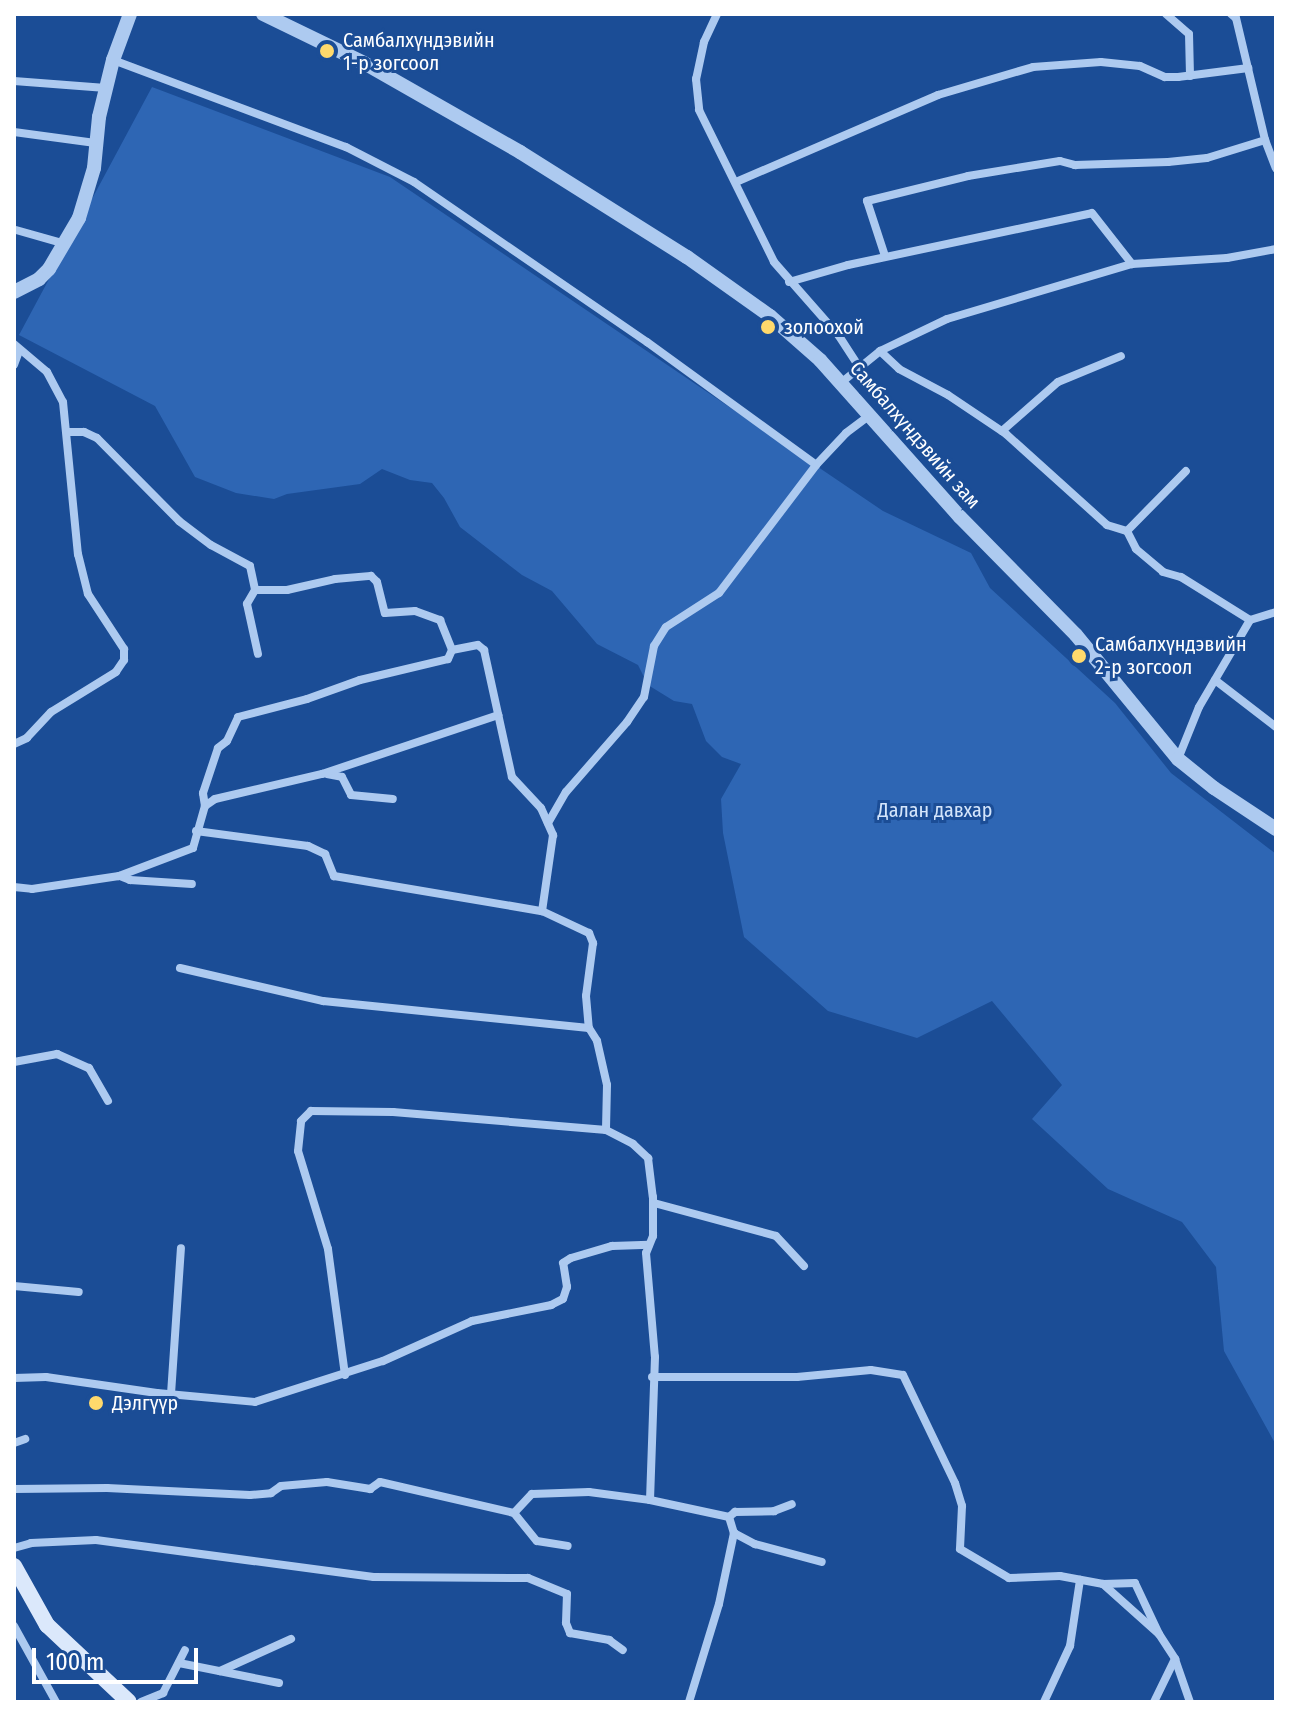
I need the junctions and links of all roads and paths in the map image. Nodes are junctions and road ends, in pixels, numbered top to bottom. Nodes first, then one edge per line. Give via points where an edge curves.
1 (130, 14) edge
2 (263, 14) edge
3 (717, 14) edge
4 (1166, 14) edge
5 (1231, 14) edge
6 (113, 60) junction
7 (1248, 68) junction
8 (1190, 76) junction
9 (14, 81) edge
10 (106, 88) junction
11 (14, 132) edge
12 (1265, 140) junction
13 (95, 143) junction
14 (1276, 168) edge
15 (736, 182) junction
16 (16, 230) dead end
17 (66, 244) junction
18 (1276, 249) edge
19 (885, 256) junction
20 (1132, 264) junction
21 (789, 282) junction
22 (14, 292) edge
23 (16, 347) edge
24 (880, 351) junction
25 (1121, 356) dead end
26 (14, 365) edge
27 (858, 365) junction
28 (842, 382) junction
29 (870, 415) junction
30 (1002, 431) junction
31 (68, 432) junction
32 (816, 465) junction
33 (1186, 471) dead end
34 (1127, 531) junction
35 (255, 590) junction
36 (1276, 612) edge
37 (1250, 620) junction
38 (452, 650) junction
39 (258, 654) dead end
40 (1215, 680) junction
41 (498, 715) junction
42 (1276, 727) edge
43 (14, 744) edge
44 (1178, 759) junction
45 (322, 774) junction
46 (393, 799) dead end
47 (205, 806) junction
48 (548, 823) junction
49 (1276, 829) edge
50 (196, 831) junction
51 (119, 876) junction
52 (192, 884) dead end
53 (14, 887) edge
54 (542, 911) junction
55 (180, 968) dead end
56 (589, 1028) junction
57 (14, 1062) edge
58 (108, 1101) dead end
59 (606, 1130) junction
60 (654, 1203) junction
61 (649, 1245) junction
62 (181, 1248) dead end
63 (804, 1266) dead end
64 (14, 1286) edge
65 (79, 1292) dead end
66 (345, 1375) junction
67 (652, 1377) junction
68 (14, 1378) edge
69 (171, 1394) junction
70 (25, 1439) dead end
71 (14, 1443) edge
72 (14, 1489) edge
73 (650, 1500) junction
74 (792, 1504) dead end
75 (514, 1513) junction
76 (729, 1517) junction
77 (734, 1533) junction
78 (568, 1546) dead end
79 (14, 1548) edge
80 (822, 1562) dead end
81 (14, 1566) edge
82 (1080, 1580) junction
83 (1103, 1584) junction
84 (14, 1626) edge
85 (1159, 1634) junction
86 (291, 1639) dead end
87 (185, 1650) dead end
88 (623, 1650) dead end
89 (1175, 1659) junction
90 (179, 1663) junction
91 (220, 1672) junction
92 (279, 1683) dead end
93 (55, 1702) edge
94 (129, 1702) edge
95 (141, 1702) edge
96 (689, 1702) edge
97 (1044, 1702) edge
98 (1154, 1702) edge
99 (1190, 1702) edge

1 - 6 street
2 - 28 street, Самбалхүндэвийн зам via 397,81 631,221 748,299
3 - 15 street via 704,42 697,100
4 - 8 street via 1189,34
5 - 7 street
6 - 10 street
6 - 32 street via 346,147 414,182
7 - 8 street
7 - 12 street
8 - 15 street via 1165,77 1140,66 1101,62 1033,67 938,95
9 - 10 street
10 - 13 street
11 - 13 street
12 - 14 street
12 - 19 street via 1207,158 1168,162 1060,161 867,201
13 - 17 street via 86,199
15 - 21 street via 763,244
16 - 17 street
17 - 22 street via 39,279
18 - 20 street
19 - 20 street via 1092,213
19 - 21 street
20 - 24 street via 987,305
21 - 27 street
23 - 26 street
23 - 31 street via 56,386
24 - 27 street
24 - 30 street via 899,369
25 - 30 street via 1058,382
27 - 28 street
28 - 29 street, Самбалхүндэвийн зам
29 - 32 street
29 - 44 street, Самбалхүндэвийн зам via 991,551 1076,635
30 - 34 street via 1107,525
31 - 35 street via 97,438 179,521 250,566
31 - 43 street via 78,554 88,594 124,649 124,660 116,672 51,712
32 - 48 street via 719,593 666,627 654,646 644,697 566,792
33 - 34 street
34 - 37 street via 1136,549 1163,572 1181,577
35 - 38 street via 371,576 385,613 415,611 440,620
35 - 39 street via 247,604
36 - 37 street
37 - 40 street
38 - 41 street via 478,645 484,650
38 - 47 street via 448,659 238,717 218,748 203,793
40 - 42 street
40 - 44 street
41 - 45 street
41 - 48 street via 512,777
44 - 49 street, Самбалхүндэвийн зам
45 - 46 street via 342,777 351,795
45 - 47 street via 215,799
47 - 50 street
48 - 54 street via 553,835
50 - 51 street via 193,848
50 - 54 street via 308,846 325,854 334,876
51 - 52 street
51 - 53 street
54 - 56 street via 589,933
55 - 56 street via 323,1001
56 - 59 street via 607,1085
57 - 58 street via 57,1054 89,1068
59 - 60 street via 648,1158
59 - 66 street via 393,1112 311,1111 301,1121 298,1151 328,1249
60 - 61 street
60 - 63 street via 776,1236
61 - 66 street via 612,1246 571,1258 563,1263 563,1299 472,1321
61 - 67 street
62 - 69 street
64 - 65 street
66 - 69 street via 255,1402
67 - 73 street
67 - 82 street via 797,1377 871,1370 903,1375 955,1483 962,1506 960,1549 1009,1578
68 - 69 street via 46,1377
70 - 71 street
72 - 75 street via 250,1495 327,1482 370,1489 380,1482
73 - 75 street via 589,1492 532,1494
73 - 76 street
74 - 76 street
75 - 78 street via 537,1541
76 - 77 street
77 - 80 street
77 - 96 street
79 - 88 street via 96,1540 374,1577 528,1578 567,1594 570,1633 609,1640
81 - 94 main road via 47,1625
82 - 83 street
82 - 97 street via 1070,1646
83 - 85 street
83 - 85 street via 1135,1583
84 - 93 street
85 - 89 street
86 - 91 street
87 - 90 street
89 - 98 street
89 - 99 street
90 - 91 street
90 - 95 street via 163,1693
91 - 92 street

